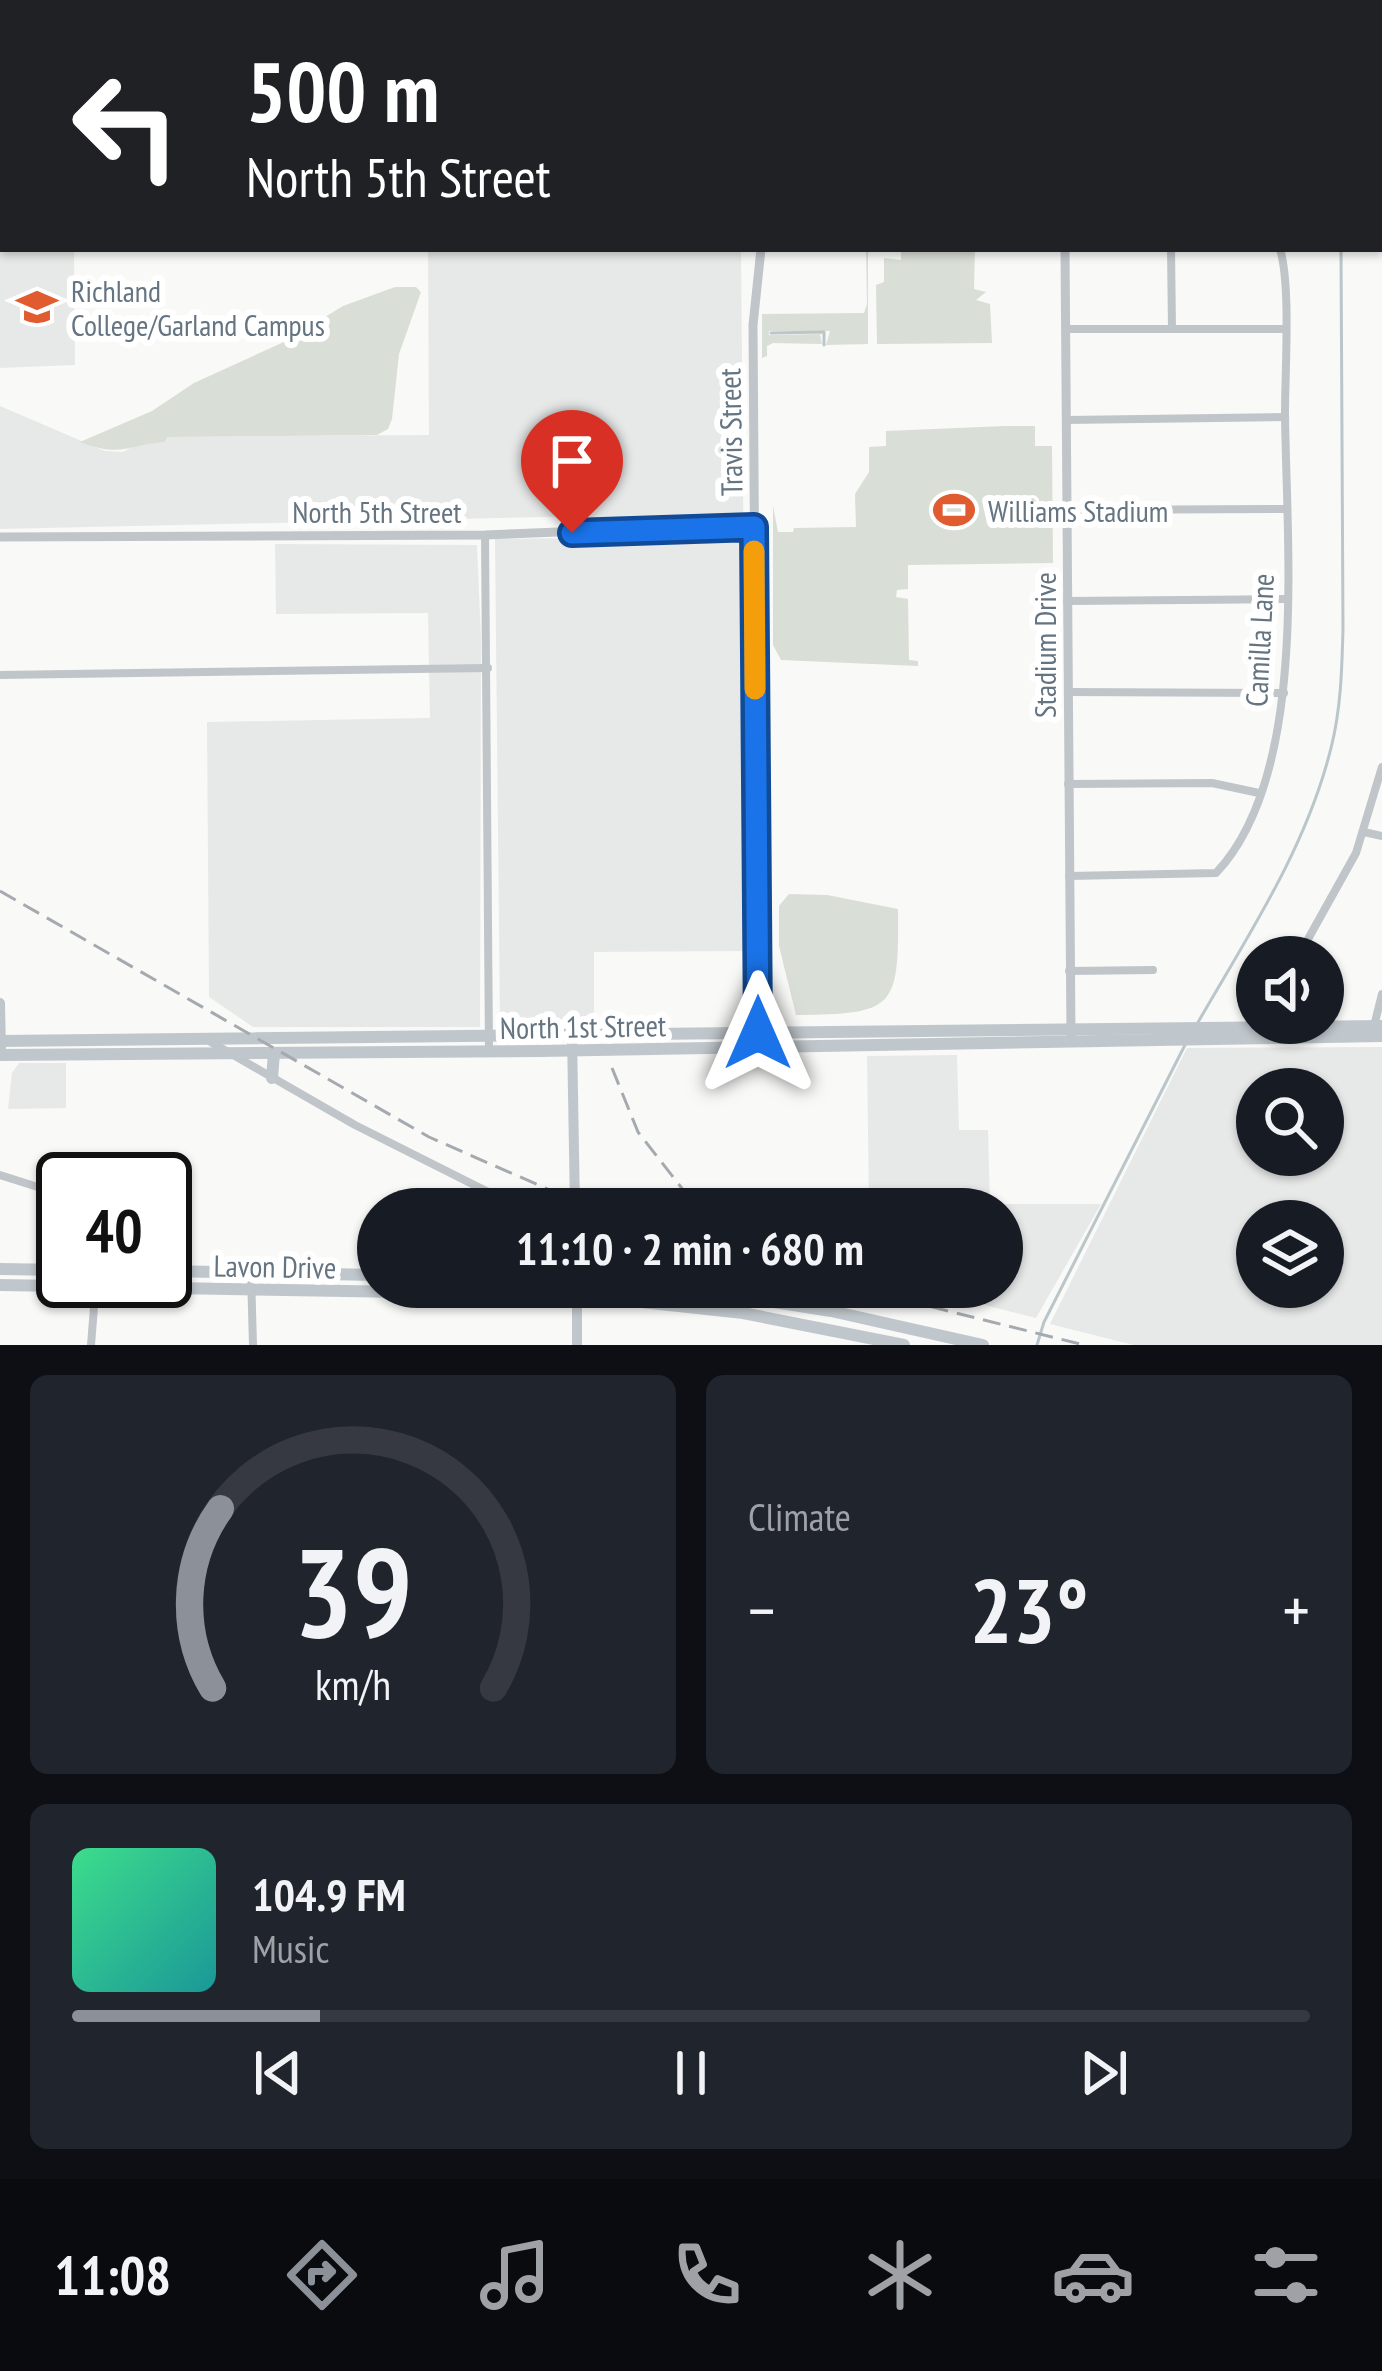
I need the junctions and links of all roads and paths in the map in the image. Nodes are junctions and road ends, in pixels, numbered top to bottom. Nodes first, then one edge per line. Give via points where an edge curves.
1 (761, 252) edge
2 (1065, 252) edge
3 (1171, 252) edge
4 (1280, 252) edge
5 (1066, 329) junction
6 (1172, 329) junction
7 (1285, 329) junction
8 (1286, 417) junction
9 (1066, 420) junction
10 (1286, 509) junction
11 (1067, 510) junction
12 (754, 527) junction
13 (633, 530) joint
14 (485, 535) junction
15 (0, 537) edge
16 (1288, 599) junction
17 (1067, 601) junction
18 (488, 668) junction
19 (0, 675) edge
20 (1068, 692) junction
21 (1284, 693) junction
22 (1382, 767) edge
23 (1068, 784) junction
24 (1259, 793) junction
25 (1364, 832) junction
26 (1382, 836) edge
27 (1069, 876) junction
28 (1310, 936) edge
29 (1070, 970) junction
30 (1153, 970) dead end
31 (1382, 994) edge
32 (0, 1004) edge
33 (1344, 1029) edge
34 (1379, 1029) edge
35 (1236, 1031) edge
36 (1180, 1034) junction
37 (1071, 1035) junction
38 (488, 1036) junction
39 (208, 1040) junction
40 (758, 1040) junction
41 (1, 1041) edge
42 (572, 1043) junction
43 (351, 1045) junction
44 (489, 1052) junction
45 (274, 1053) junction
46 (231, 1054) junction
47 (0, 1055) edge
48 (0, 1070) edge
49 (272, 1078) junction
50 (0, 1175) edge
51 (36, 1186) edge
52 (479, 1188) edge
53 (575, 1188) edge
54 (0, 1268) edge
55 (36, 1269) edge
56 (192, 1272) edge
57 (251, 1273) junction
58 (357, 1275) edge
59 (0, 1285) edge
60 (36, 1285) edge
61 (192, 1288) edge
62 (251, 1290) junction
63 (357, 1290) edge
64 (94, 1308) edge
65 (577, 1308) edge
66 (700, 1308) edge
67 (812, 1308) edge
68 (831, 1311) junction
69 (772, 1318) junction
70 (900, 1325) junction
71 (901, 1344) edge
72 (91, 1345) edge
73 (253, 1345) edge
74 (578, 1345) edge
75 (983, 1345) edge

1 - 12 street, Travis Street
2 - 5 street, Stadium Drive
3 - 6 street
4 - 7 street, Camilla Lane
5 - 6 street
5 - 9 street, Stadium Drive
6 - 7 street
7 - 8 street, Camilla Lane
8 - 9 street
8 - 10 street, Camilla Lane
9 - 11 street, Stadium Drive
10 - 11 street
10 - 16 street, Camilla Lane
11 - 17 street, Stadium Drive
12 - 13 street, North 5th Street
12 - 40 street, Travis Street
13 - 14 street, North 5th Street
14 - 15 street, North 5th Street
14 - 18 street
16 - 17 street
16 - 21 street, Camilla Lane
17 - 20 street, Stadium Drive
18 - 19 street
18 - 38 street
20 - 21 street
20 - 23 street, Stadium Drive
21 - 24 street, Camilla Lane
22 - 25 street
23 - 24 street via 1212,783
23 - 27 street, Stadium Drive
24 - 27 street, Camilla Lane via 1216,873
25 - 26 street
25 - 28 street
27 - 29 street, Stadium Drive
29 - 30 street
29 - 37 street, Stadium Drive
31 - 34 street
32 - 41 main road
33 - 34 main road, North 1st Street
35 - 36 main road, North 1st Street
36 - 37 main road, North 1st Street
36 - 37 main road, North 1st Street via 1126,1041
37 - 40 main road, North 1st Street
38 - 42 main road, North 1st Street
38 - 43 main road, North 1st Street
38 - 44 street
39 - 41 main road, North 1st Street
39 - 43 main road, North 1st Street
39 - 46 street
40 - 42 main road, North 1st Street
41 - 47 main road
42 - 44 main road, North 1st Street
42 - 53 main road
43 - 44 main road, North 1st Street
43 - 45 main road, North 1st Street
45 - 46 main road, North 1st Street
45 - 49 main road
46 - 47 main road, North 1st Street
46 - 49 street
47 - 48 street
49 - 52 street
50 - 51 street
54 - 55 main road
56 - 57 main road, Lavon Drive
57 - 58 main road, Lavon Drive
57 - 62 street
59 - 60 main road, Lavon Drive
61 - 62 main road, Lavon Drive
62 - 63 main road, Lavon Drive
62 - 73 street
64 - 72 street
65 - 74 main road
66 - 69 main road, Lavon Drive
67 - 68 main road
68 - 69 main road via 785,1309
68 - 70 main road
69 - 71 main road, Lavon Drive
70 - 71 main road
70 - 75 main road

